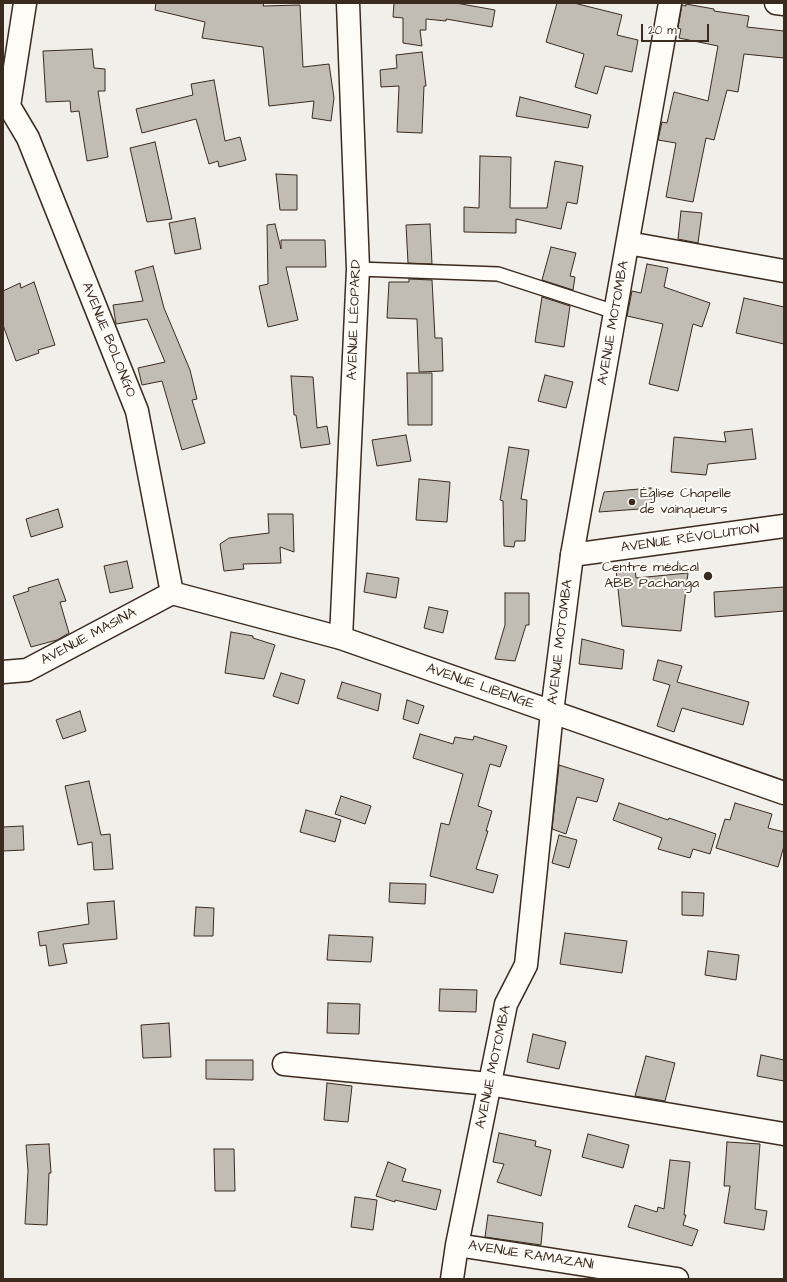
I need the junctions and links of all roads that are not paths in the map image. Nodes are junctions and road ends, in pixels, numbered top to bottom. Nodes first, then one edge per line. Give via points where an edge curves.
1 (25, 3) edge
2 (348, 3) edge
3 (670, 3) edge
4 (776, 3) edge
5 (784, 4) edge
6 (6, 104) edge
7 (628, 243) junction
8 (358, 268) junction
9 (784, 271) edge
10 (615, 312) junction
11 (784, 526) edge
12 (572, 555) junction
13 (172, 593) junction
14 (341, 638) junction
15 (3, 672) edge
16 (552, 712) junction
17 (784, 794) edge
18 (284, 1064) dead end
19 (489, 1084) junction
20 (784, 1134) edge
21 (457, 1245) junction
22 (632, 1276) edge
23 (452, 1279) edge
24 (677, 1279) edge

1 - 6 street
2 - 8 street, AVENUE LÉOPARD
3 - 7 street, AVENUE MOTOMBA
4 - 5 street
6 - 13 street, AVENUE BOLONGO via 28,138 136,411
7 - 9 street
7 - 10 street, AVENUE MOTOMBA
8 - 10 lane via 498,274
8 - 14 street, AVENUE LÉOPARD
10 - 12 street, AVENUE MOTOMBA
11 - 12 street, AVENUE RÉVOLUTION
12 - 16 street, AVENUE MOTOMBA
13 - 14 street, AVENUE LIBENGE
13 - 15 street, AVENUE MASINA via 26,670
14 - 16 street, AVENUE LIBENGE
16 - 17 street, AVENUE LIBENGE
16 - 19 street, AVENUE MOTOMBA via 526,964 506,1004
18 - 19 street
19 - 20 street
19 - 21 street, AVENUE MOTOMBA
21 - 22 street, AVENUE RAMAZANI
21 - 23 street, AVENUE MOTOMBA
22 - 24 street, AVENUE RAMAZANI

